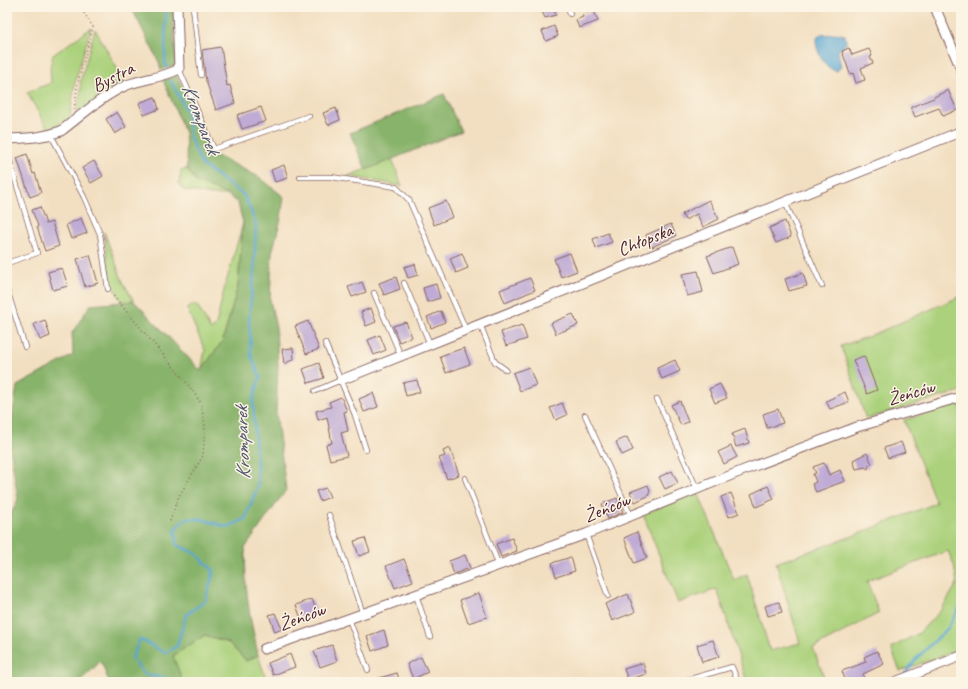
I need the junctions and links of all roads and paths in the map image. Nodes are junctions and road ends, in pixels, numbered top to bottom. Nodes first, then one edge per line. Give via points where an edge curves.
1 (80, 7) edge
2 (177, 7) edge
3 (193, 7) edge
4 (568, 7) edge
5 (935, 7) edge
6 (570, 14) dead end
7 (180, 69) junction
8 (961, 69) edge
9 (201, 75) dead end
10 (309, 116) dead end
11 (75, 120) junction
12 (961, 130) edge
13 (51, 135) junction
14 (7, 138) edge
15 (7, 152) edge
16 (300, 177) dead end
17 (785, 202) junction
18 (7, 263) edge
19 (404, 283) dead end
20 (822, 286) dead end
21 (108, 289) joint
22 (7, 290) edge
23 (374, 293) dead end
24 (480, 324) junction
25 (466, 330) junction
26 (325, 344) dead end
27 (430, 344) junction
28 (25, 347) dead end
29 (400, 356) junction
30 (506, 370) dead end
31 (341, 380) junction
32 (315, 391) dead end
33 (961, 397) edge
34 (657, 399) dead end
35 (585, 416) dead end
36 (366, 450) dead end
37 (465, 478) dead end
38 (697, 489) junction
39 (329, 515) dead end
40 (631, 516) junction
41 (169, 524) dead end
42 (586, 534) junction
43 (498, 566) junction
44 (416, 595) junction
45 (608, 596) dead end
46 (363, 614) junction
47 (350, 618) junction
48 (430, 637) dead end
49 (264, 649) dead end
50 (961, 656) edge
51 (368, 670) dead end
52 (680, 682) edge
53 (738, 682) edge
54 (895, 682) edge

1 - 11 path via 93,27 78,82
2 - 7 street
3 - 9 lane
4 - 6 lane
5 - 8 street
7 - 10 lane via 214,149
7 - 11 street, Bystra via 126,85
11 - 13 street, Bystra
12 - 17 street, Chłopska
13 - 14 street, Bystra
13 - 21 lane via 84,197 100,234
15 - 18 lane via 37,253
16 - 25 lane via 332,177 396,187 409,200
17 - 20 lane
17 - 24 street, Chłopska
19 - 27 lane
21 - 41 path via 201,403 205,425 203,456 179,496
22 - 28 lane
23 - 29 lane
24 - 25 street, Chłopska
24 - 30 lane via 494,362
25 - 27 street, Chłopska
26 - 31 lane
27 - 29 street, Chłopska
29 - 31 street, Chłopska
31 - 32 lane
31 - 36 lane
33 - 38 street, Żeńców via 858,427
34 - 38 lane
35 - 40 lane
37 - 43 lane
38 - 40 street, Żeńców
39 - 46 lane
40 - 42 street, Żeńców
42 - 43 street, Żeńców
42 - 45 lane
43 - 44 street, Żeńców
44 - 46 street, Żeńców
44 - 48 lane
46 - 47 street, Żeńców
47 - 49 street, Żeńców
47 - 51 lane
50 - 54 street
52 - 53 lane via 732,667

